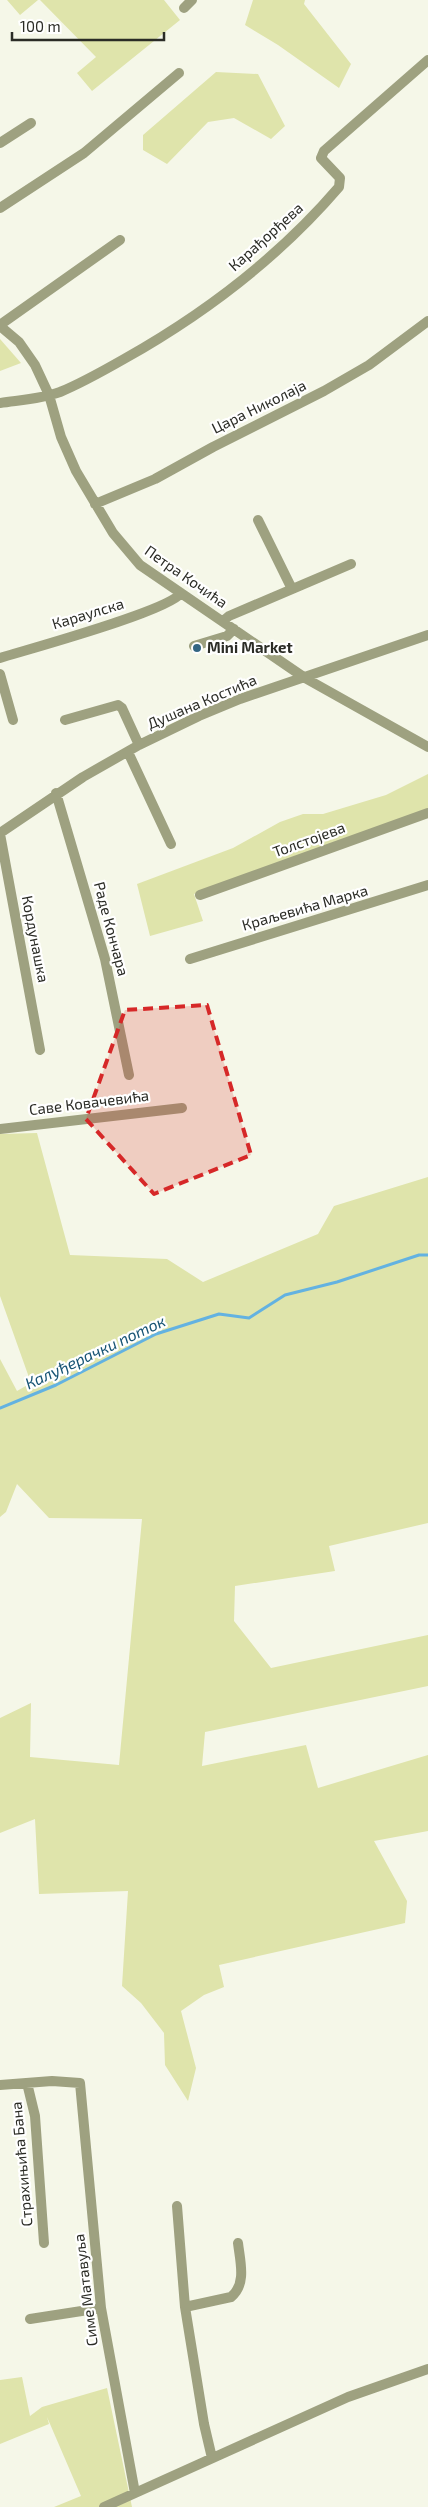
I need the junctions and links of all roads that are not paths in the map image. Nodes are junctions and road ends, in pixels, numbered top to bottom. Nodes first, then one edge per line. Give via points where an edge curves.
1 (192, 0) edge
2 (184, 8) dead end
3 (428, 60) edge
4 (179, 73) dead end
5 (31, 123) dead end
6 (0, 143) edge
7 (0, 208) edge
8 (120, 240) dead end
9 (428, 321) edge
10 (0, 325) edge
11 (49, 395) junction
12 (0, 403) edge
13 (95, 504) junction
14 (258, 520) dead end
15 (351, 564) dead end
16 (292, 589) junction
17 (181, 593) junction
18 (223, 622) junction
19 (234, 629) junction
20 (428, 636) edge
21 (194, 646) dead end
22 (0, 658) edge
23 (0, 674) edge
24 (306, 678) junction
25 (13, 720) dead end
26 (64, 720) dead end
27 (139, 745) junction
28 (428, 747) edge
29 (128, 752) junction
30 (56, 793) junction
31 (428, 813) edge
32 (0, 833) edge
33 (171, 844) dead end
34 (428, 885) edge
35 (200, 895) dead end
36 (190, 959) dead end
37 (40, 1050) dead end
38 (129, 1075) dead end
39 (182, 1108) dead end
40 (0, 1129) edge
41 (28, 2083) junction
42 (0, 2085) edge
43 (177, 2206) dead end
44 (44, 2243) dead end
45 (238, 2243) dead end
46 (185, 2307) junction
47 (101, 2308) junction
48 (30, 2319) dead end
49 (428, 2369) edge
50 (212, 2458) junction
51 (135, 2493) junction
52 (104, 2507) edge

1 - 2 street
3 - 11 street, Карађорђева via 324,151 321,158 340,178 340,187 260,264 173,330 86,380
4 - 7 street via 84,153
5 - 6 street
8 - 10 street
9 - 13 street, Цара Николаја via 369,364 324,391 155,479
10 - 11 street, Петра Кочића via 30,356
11 - 12 street
11 - 13 street, Петра Кочића via 61,437
13 - 17 street, Петра Кочића via 130,555 150,574
14 - 16 street
15 - 16 street
16 - 18 street via 229,616
17 - 18 street, Петра Кочића
17 - 22 street, Караулска via 174,600 149,611
18 - 19 street, Петра Кочића
19 - 21 street via 227,636
19 - 24 street, Петра Кочића
20 - 24 street, Душана Костића
23 - 25 street
24 - 27 street, Душана Костића via 240,699
24 - 28 street, Петра Кочића
26 - 27 street, Душана Костића via 118,705
27 - 29 street, Душана Костића
29 - 30 street, Душана Костића
29 - 33 street
30 - 32 street, Душана Костића
30 - 38 street, Раде Кончара via 105,960
31 - 35 street, Толстојева
32 - 37 street, Кордунашка
34 - 36 street, Краљевића Марка
39 - 40 street, Саве Ковачевића
41 - 42 street
41 - 44 street, Страхињића Бана via 36,2132
41 - 47 street, Симе Матавуља via 80,2083
43 - 46 street
45 - 46 street via 241,2280 236,2293 231,2297
46 - 50 street
47 - 48 street
47 - 51 street, Симе Матавуља
49 - 50 street via 348,2397
50 - 51 street
51 - 52 street

